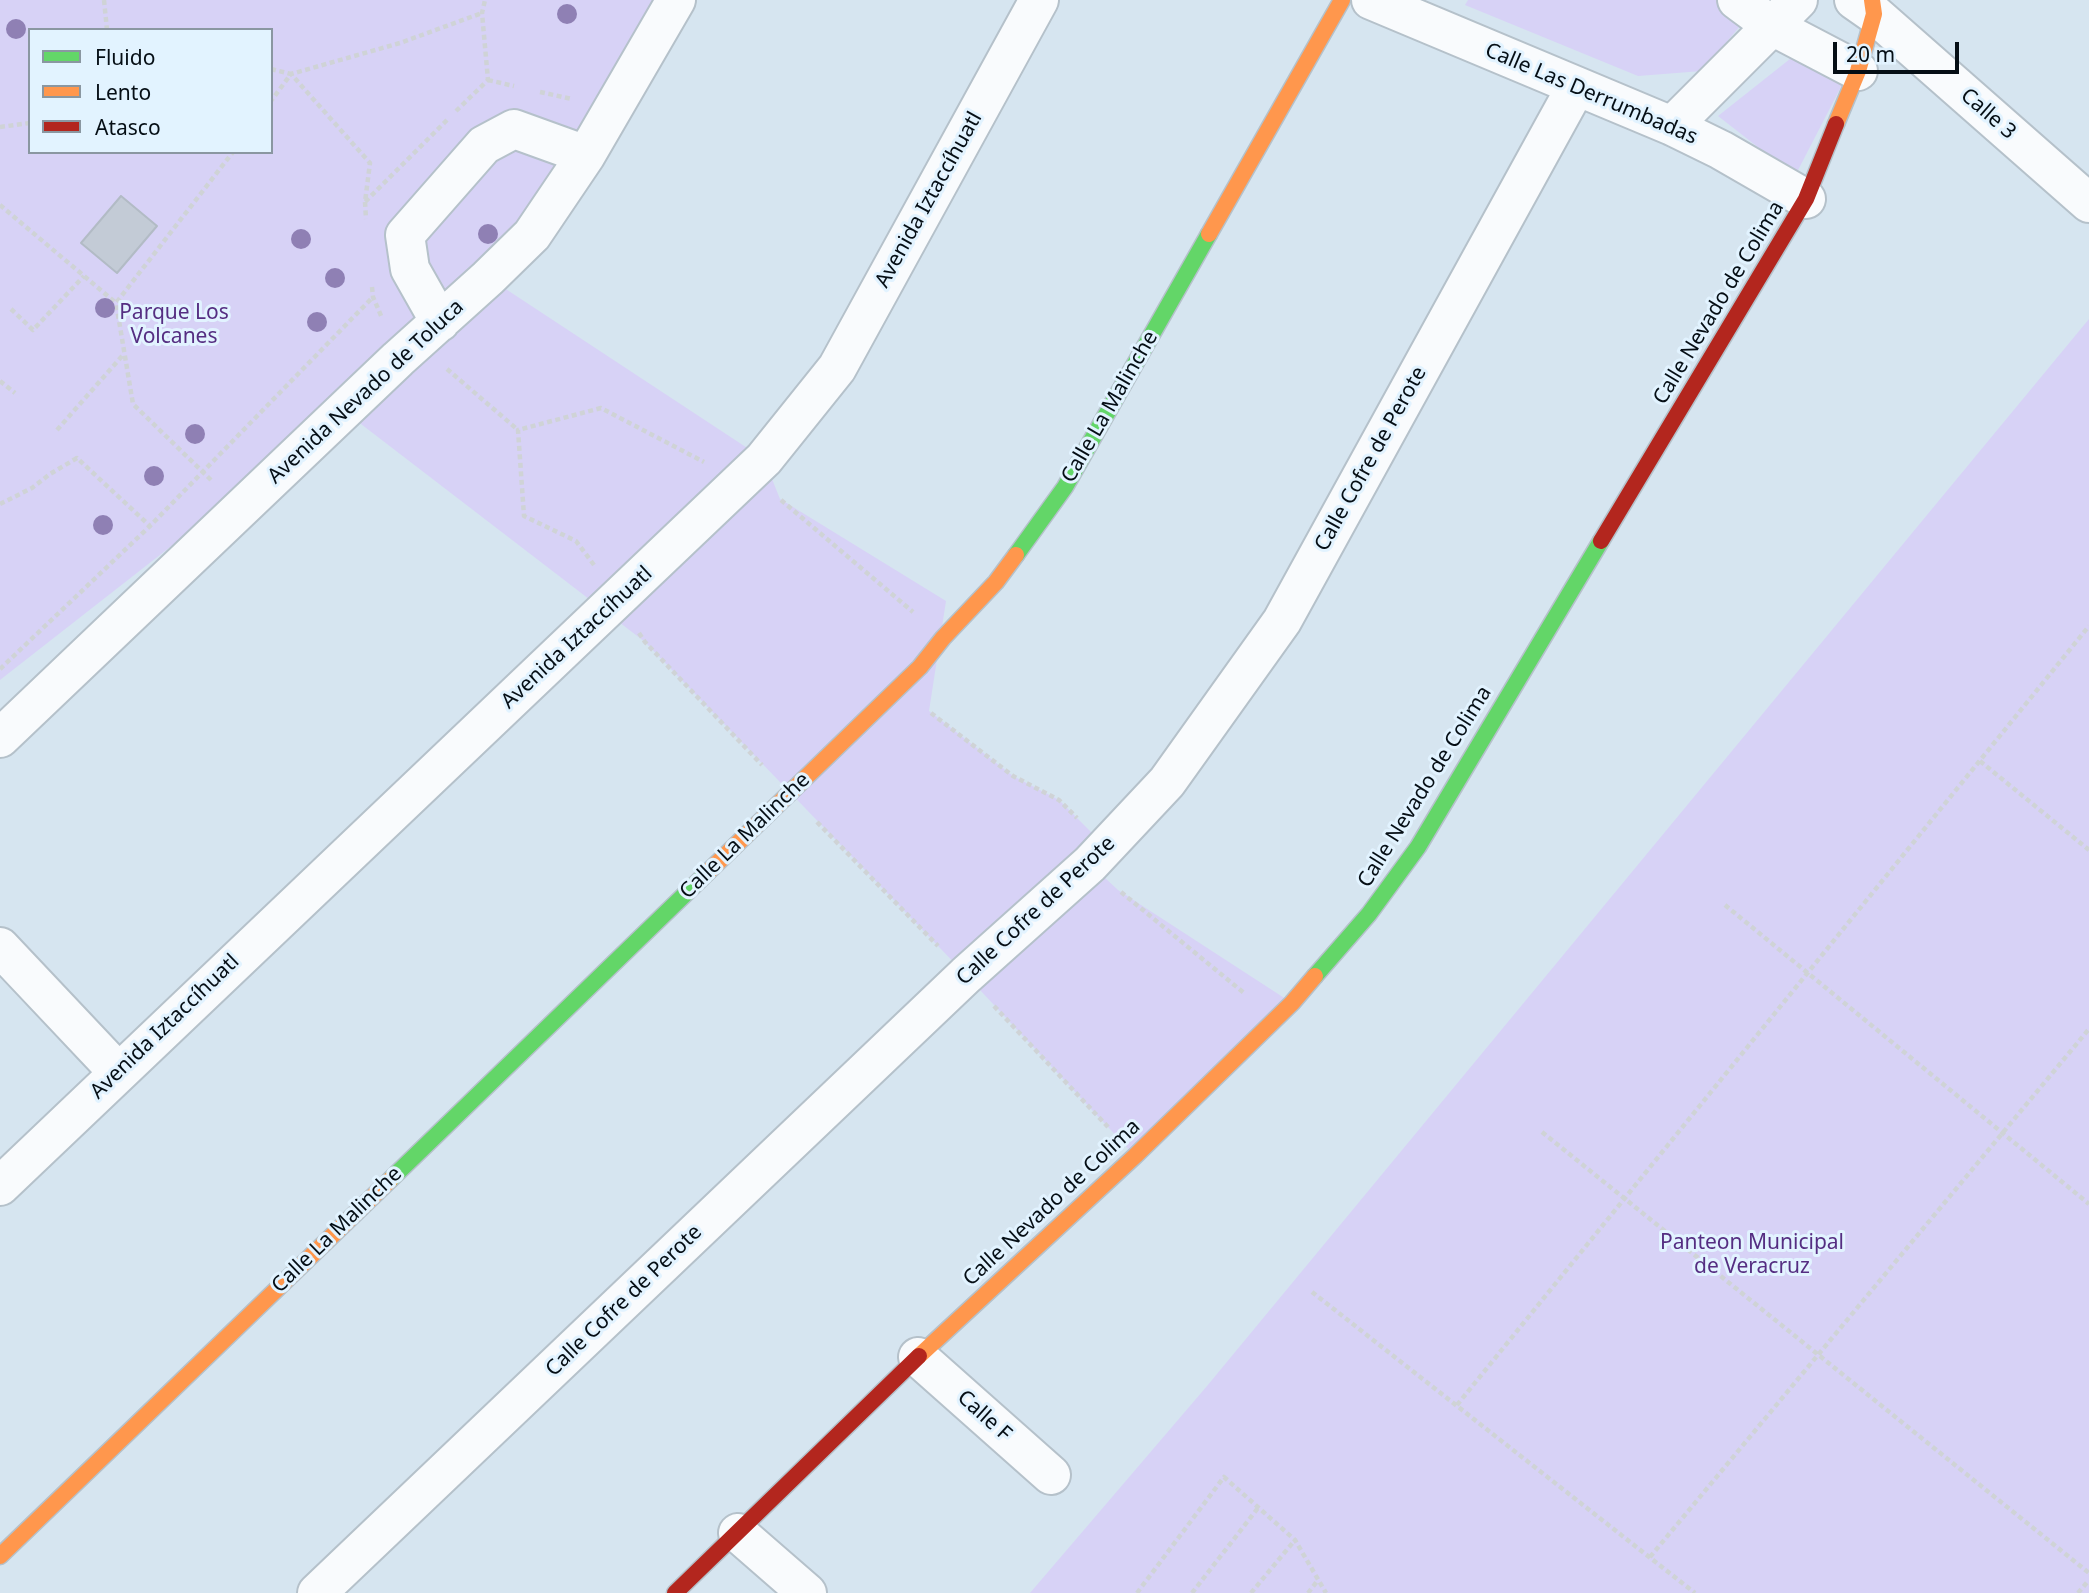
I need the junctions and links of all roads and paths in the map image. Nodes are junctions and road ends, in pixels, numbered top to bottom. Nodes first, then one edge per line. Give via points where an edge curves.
1 (104, 0) edge
2 (485, 0) edge
3 (676, 0) edge
4 (1039, 0) edge
5 (1342, 0) edge
6 (1371, 0) edge
7 (1737, 0) edge
8 (1867, 4) edge
9 (1415, 8) edge
10 (482, 13) junction
11 (1785, 13) edge
12 (107, 28) edge
13 (273, 70) edge
14 (1858, 71) junction
15 (291, 74) junction
16 (488, 80) junction
17 (1576, 88) junction
18 (526, 89) dead end
19 (540, 92) dead end
20 (273, 98) edge
21 (578, 101) dead end
22 (28, 124) edge
23 (1672, 126) junction
24 (0, 127) edge
25 (231, 154) edge
26 (586, 155) junction
27 (1806, 199) junction
28 (2089, 203) edge
29 (0, 205) edge
30 (84, 276) junction
31 (373, 296) dead end
32 (116, 303) junction
33 (11, 309) dead end
34 (428, 333) junction
35 (123, 354) junction
36 (0, 380) edge
37 (15, 393) dead end
38 (57, 430) dead end
39 (518, 430) junction
40 (202, 472) junction
41 (742, 481) junction
42 (0, 504) edge
43 (242, 508) junction
44 (150, 526) junction
45 (598, 570) dead end
46 (2089, 626) edge
47 (943, 638) junction
48 (645, 642) dead end
49 (0, 669) edge
50 (929, 710) dead end
51 (0, 738) edge
52 (1980, 761) junction
53 (790, 793) junction
54 (1106, 847) junction
55 (2089, 850) edge
56 (1725, 905) dead end
57 (0, 947) edge
58 (1808, 973) junction
59 (966, 975) junction
60 (1275, 1019) junction
61 (2089, 1029) edge
62 (118, 1072) junction
63 (1542, 1132) dead end
64 (2003, 1133) junction
65 (1135, 1156) junction
66 (0, 1186) edge
67 (1624, 1198) junction
68 (2089, 1204) edge
69 (1312, 1292) dead end
70 (1818, 1354) junction
71 (918, 1357) junction
72 (1457, 1405) junction
73 (1051, 1475) dead end
74 (1258, 1508) junction
75 (738, 1533) junction
76 (1295, 1540) junction
77 (0, 1556) edge
78 (1650, 1557) junction
79 (2089, 1573) edge
80 (1318, 1580) junction
81 (2089, 1580) edge
82 (317, 1593) edge
83 (676, 1593) edge
84 (807, 1593) edge
85 (1137, 1593) edge
86 (1192, 1593) edge
87 (1251, 1593) edge
88 (1308, 1593) edge
89 (1326, 1593) edge
90 (1695, 1593) edge
91 (2078, 1593) edge

1 - 12 path
2 - 10 path
3 - 26 street, Avenida Nevado de Toluca
4 - 41 street, Avenida Iztaccíhuatl via 837,368
5 - 47 street, Calle La Malinche via 1065,487 996,582
6 - 9 street, Calle Las Derrumbadas
7 - 11 street
8 - 14 street, Calle Nevado de Colima
8 - 28 street, Calle 3
9 - 17 street, Calle Las Derrumbadas
10 - 15 path via 400,43
10 - 16 path
11 - 14 street
11 - 23 street
13 - 15 path
14 - 27 street, Calle Nevado de Colima
15 - 16 path via 370,163 365,202
15 - 20 path
16 - 18 path
17 - 23 street, Calle Las Derrumbadas
17 - 54 street, Calle Cofre de Perote via 1282,621 1167,782
19 - 21 path
22 - 24 path
23 - 27 street, Calle Las Derrumbadas
25 - 32 path
26 - 34 street, Avenida Nevado de Toluca via 532,235
26 - 34 street via 514,130 484,145 405,235
27 - 60 street, Calle Nevado de Colima via 1418,847 1369,914
29 - 30 path
30 - 32 path
30 - 33 path via 33,330
31 - 40 path
32 - 35 path
34 - 39 path
34 - 43 street, Avenida Nevado de Toluca
35 - 38 path
35 - 40 path via 133,404
36 - 37 path
39 - 41 path via 601,408
39 - 45 path via 524,516 576,541
40 - 43 path
40 - 44 path
41 - 47 path via 780,499
41 - 62 street, Avenida Iztaccíhuatl
42 - 44 path via 77,458
43 - 51 street, Avenida Nevado de Toluca
44 - 49 path
46 - 52 path
47 - 53 street, Calle La Malinche via 920,667
48 - 53 path
50 - 54 path via 1013,775 1059,800
52 - 55 path
52 - 58 path
53 - 59 path
53 - 77 street, Calle La Malinche
54 - 59 street, Calle Cofre de Perote
54 - 60 path via 1118,890
56 - 58 path
57 - 62 street
58 - 64 path
58 - 67 path
59 - 65 path
59 - 82 street, Calle Cofre de Perote
60 - 65 street, Calle Nevado de Colima
61 - 64 path
62 - 66 street, Avenida Iztaccíhuatl
63 - 67 path
64 - 68 path
64 - 70 path
65 - 71 street, Calle Nevado de Colima
67 - 70 path
67 - 72 path
69 - 72 path
70 - 78 path
70 - 79 path
71 - 73 street, Calle F
71 - 75 street, Calle Nevado de Colima
72 - 78 path
74 - 76 path
74 - 85 path via 1224,1477
74 - 86 path
75 - 83 street, Calle Nevado de Colima
75 - 84 street
76 - 80 path
76 - 87 path
78 - 90 path
80 - 88 path
80 - 89 path
81 - 91 path

